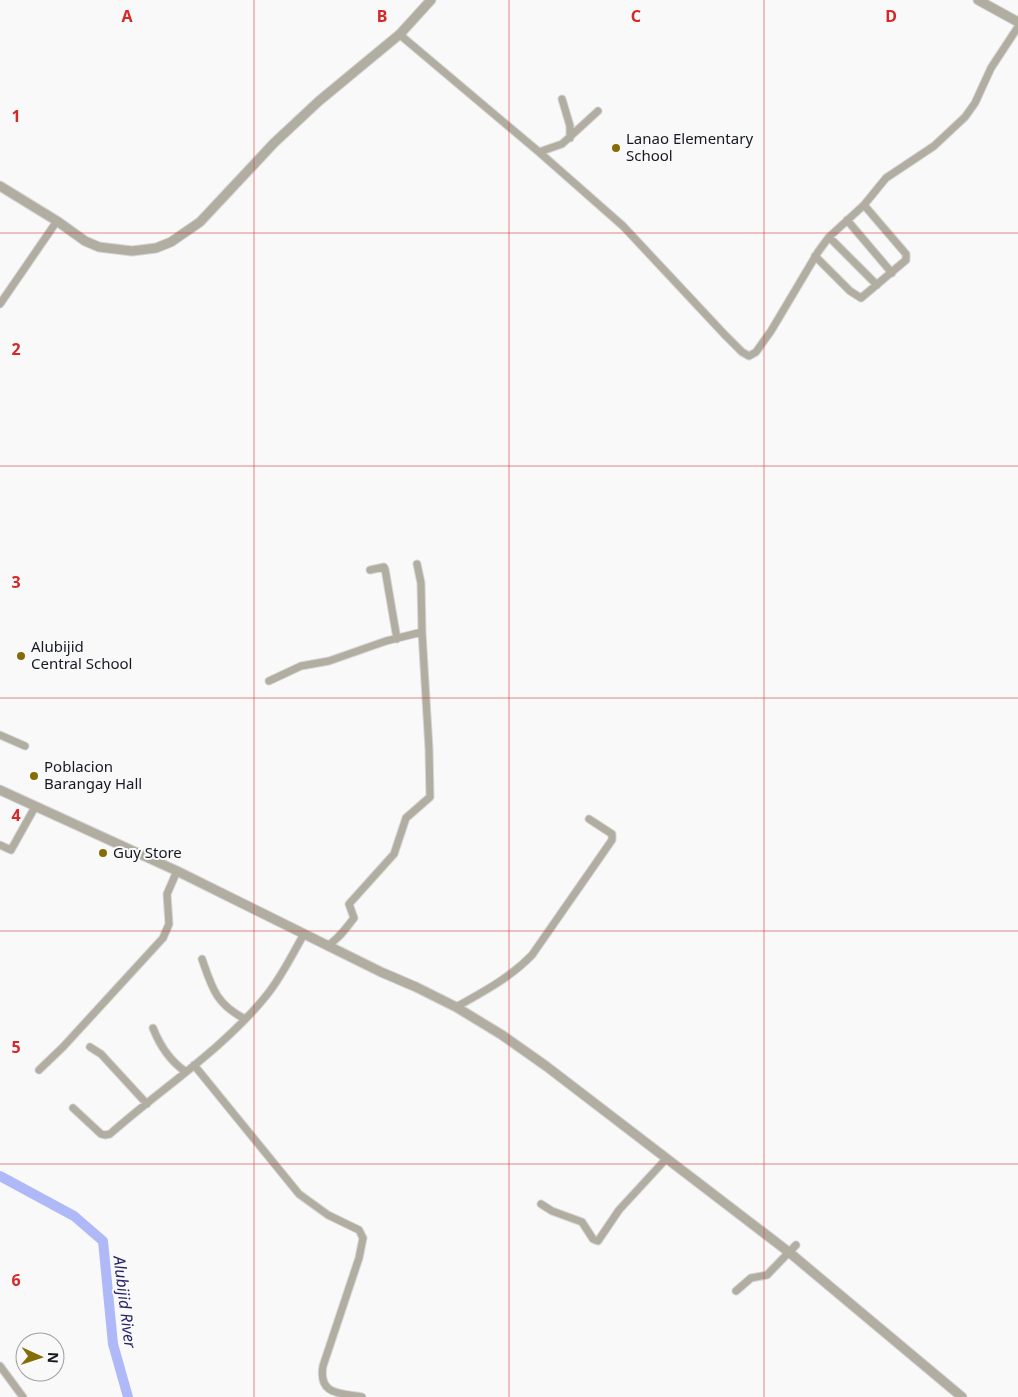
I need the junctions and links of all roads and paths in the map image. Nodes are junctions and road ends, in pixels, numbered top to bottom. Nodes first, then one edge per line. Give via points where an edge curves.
1 (431, 0) edge
2 (978, 0) edge
3 (1018, 22) edge
4 (1018, 27) edge
5 (399, 34) junction
6 (562, 99) dead end
7 (598, 111) dead end
8 (570, 138) junction
9 (539, 152) junction
10 (0, 186) edge
11 (864, 205) junction
12 (847, 220) junction
13 (57, 221) junction
14 (829, 237) junction
15 (816, 256) junction
16 (892, 273) junction
17 (877, 285) junction
18 (0, 304) edge
19 (417, 564) dead end
20 (370, 570) dead end
21 (422, 632) junction
22 (397, 639) junction
23 (269, 681) dead end
24 (0, 735) edge
25 (24, 746) dead end
26 (0, 790) edge
27 (35, 807) junction
28 (589, 819) dead end
29 (0, 845) edge
30 (177, 872) junction
31 (304, 934) junction
32 (327, 946) junction
33 (202, 959) dead end
34 (456, 1007) junction
35 (245, 1019) junction
36 (153, 1028) dead end
37 (90, 1046) dead end
38 (194, 1066) junction
39 (39, 1070) dead end
40 (186, 1072) junction
41 (146, 1104) junction
42 (73, 1108) dead end
43 (666, 1159) junction
44 (541, 1204) dead end
45 (796, 1245) dead end
46 (790, 1253) junction
47 (736, 1290) dead end
48 (0, 1366) edge
49 (23, 1397) edge
50 (362, 1397) edge
51 (962, 1397) edge

1 - 5 street
2 - 3 street
4 - 11 street via 965,117 934,146 886,178
5 - 9 street
5 - 13 street via 274,143 200,222 171,242 132,251 99,246 85,241
6 - 8 street
7 - 8 street
8 - 9 street
9 - 15 street via 623,226 746,355 756,352 771,331
10 - 13 street
11 - 12 street
11 - 16 street via 907,256
12 - 14 street
12 - 16 street
13 - 18 street
14 - 15 street
14 - 17 street
15 - 17 street via 859,298
16 - 17 street
19 - 21 street via 421,583
20 - 22 street via 384,567
21 - 22 street
21 - 32 street via 430,797 406,818 394,854 349,904 354,918 344,932
22 - 23 street via 329,661 301,666
24 - 25 street
26 - 27 street
27 - 29 street via 11,850
27 - 30 street
28 - 34 street via 612,834 612,840 537,947 504,978
30 - 31 street
30 - 39 street via 167,894 169,924 163,938
31 - 32 street
31 - 35 street via 267,994
32 - 34 street
33 - 35 street via 218,999
34 - 43 street via 520,1047
35 - 38 street
36 - 40 street via 160,1046
37 - 41 street
38 - 40 street
38 - 50 street via 299,1194 328,1215 357,1227 362,1234 359,1258 324,1360 321,1379 330,1390
40 - 41 street
41 - 42 street via 107,1135
43 - 44 street via 619,1210 598,1241 593,1239 582,1222
43 - 46 street
45 - 46 street
46 - 47 street via 767,1275 752,1278
46 - 51 street
48 - 49 street

